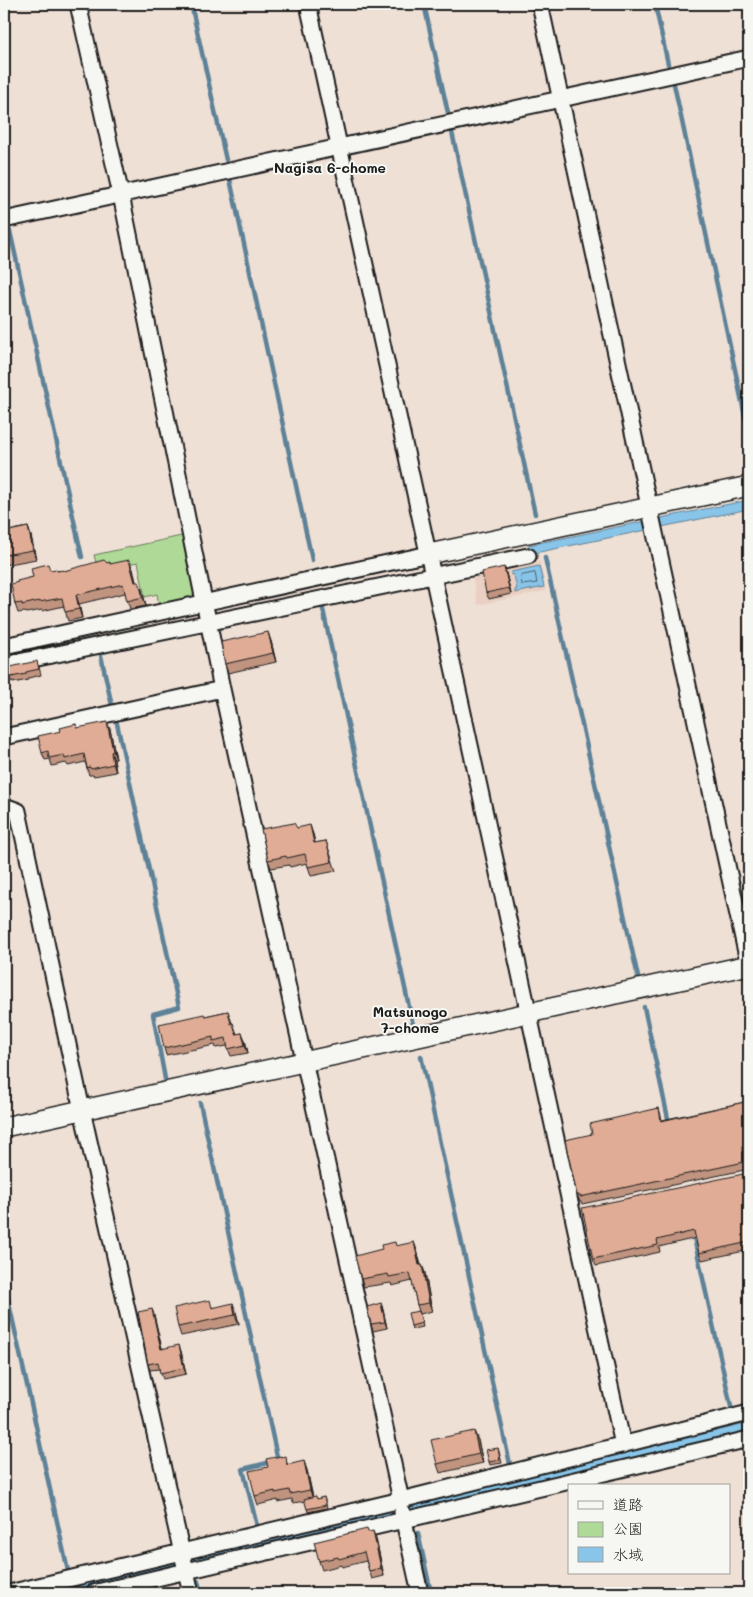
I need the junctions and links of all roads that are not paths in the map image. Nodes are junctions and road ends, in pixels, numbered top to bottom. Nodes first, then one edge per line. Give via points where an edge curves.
1 (78, 4) edge
2 (308, 4) edge
3 (540, 4) edge
4 (749, 58) edge
5 (561, 98) junction
6 (340, 147) junction
7 (121, 195) junction
8 (4, 220) edge
9 (749, 486) edge
10 (652, 517) junction
11 (528, 556) dead end
12 (431, 565) junction
13 (204, 604) junction
14 (208, 623) junction
15 (4, 646) edge
16 (4, 665) edge
17 (222, 688) junction
18 (4, 737) edge
19 (4, 809) edge
20 (749, 966) edge
21 (528, 1014) junction
22 (304, 1062) junction
23 (82, 1110) junction
24 (4, 1127) edge
25 (749, 1413) edge
26 (749, 1438) edge
27 (623, 1445) junction
28 (400, 1500) junction
29 (404, 1520) junction
30 (182, 1551) junction
31 (186, 1571) junction
32 (9, 1593) edge
33 (93, 1593) edge
34 (191, 1593) edge
35 (420, 1593) edge

1 - 7 street
2 - 6 street
3 - 5 street
4 - 5 street
5 - 6 street
5 - 10 street
6 - 7 street
6 - 12 street
7 - 8 street
7 - 13 street
9 - 10 street
10 - 12 street
10 - 20 street
11 - 12 street
12 - 13 street
12 - 14 street
12 - 21 street
13 - 14 street
13 - 15 street
14 - 16 street
14 - 17 street
17 - 18 street
17 - 22 street
19 - 23 street via 18,811
20 - 21 street
21 - 22 street
21 - 27 street
22 - 23 street
22 - 28 street
23 - 24 street
23 - 30 street
25 - 27 street
26 - 29 street
27 - 28 street
28 - 29 street
28 - 30 street
29 - 31 street
29 - 35 street
30 - 31 street
30 - 32 street
31 - 33 street
31 - 34 street

